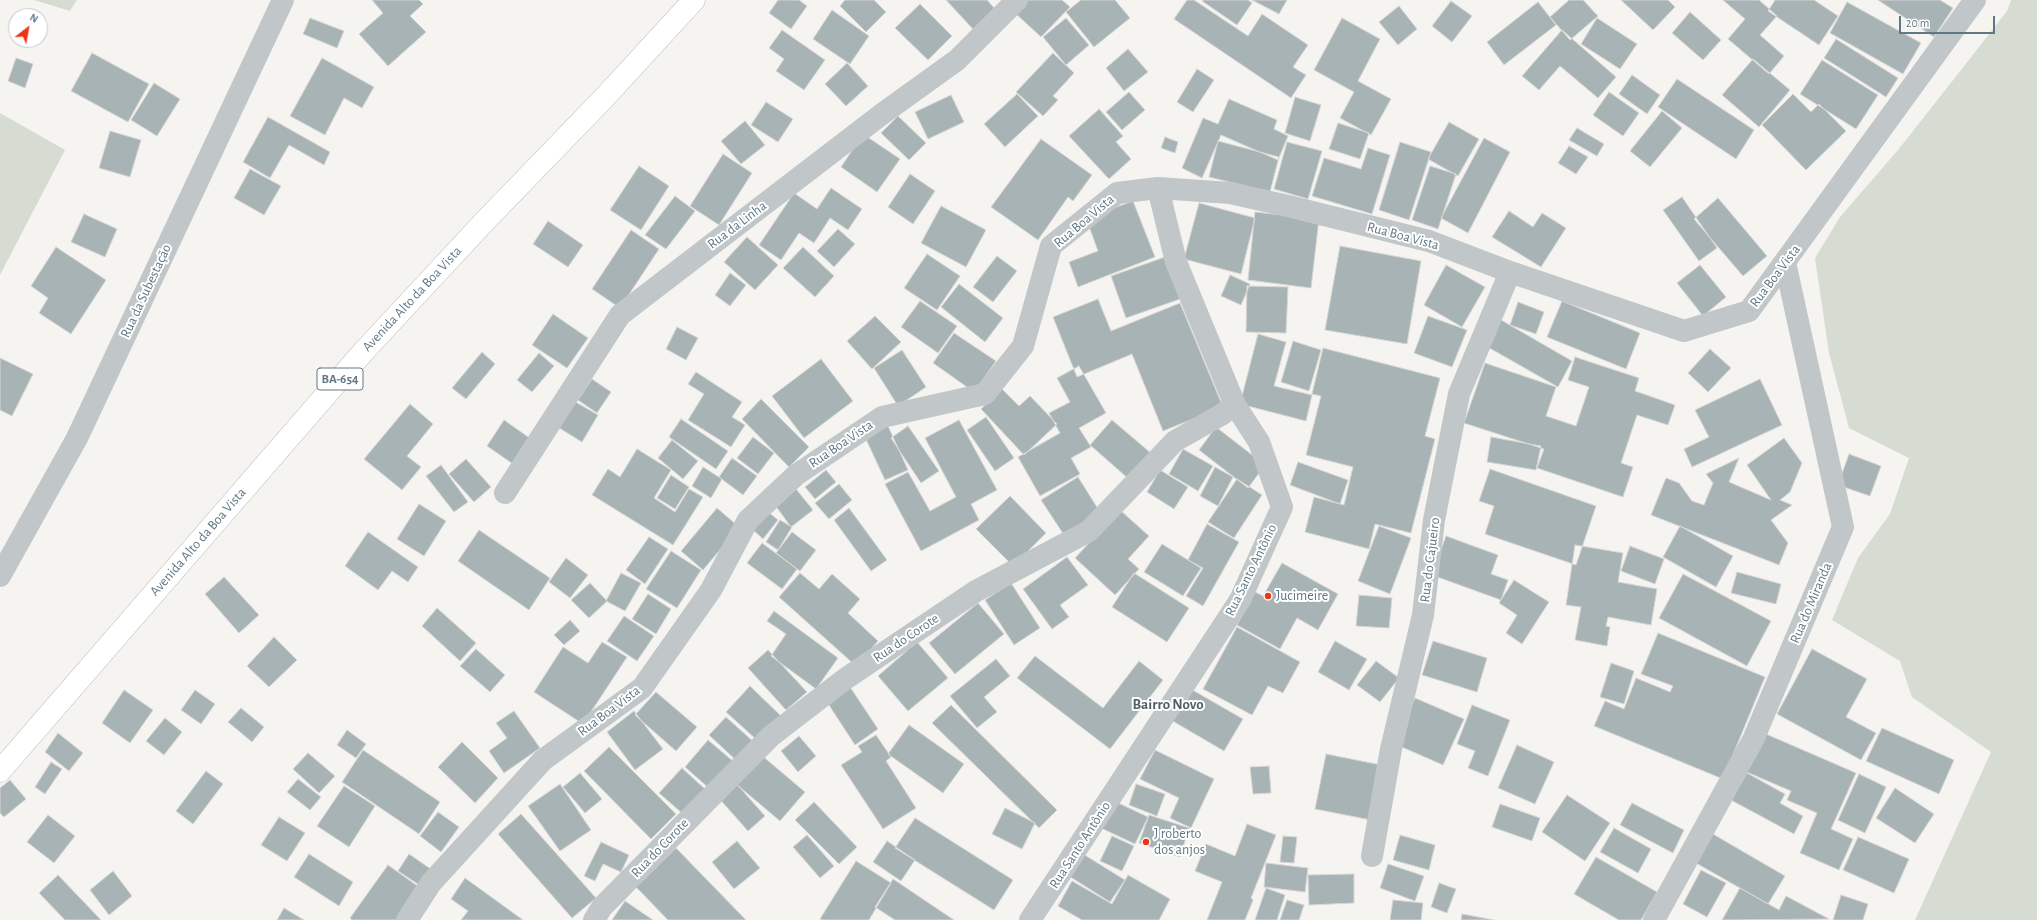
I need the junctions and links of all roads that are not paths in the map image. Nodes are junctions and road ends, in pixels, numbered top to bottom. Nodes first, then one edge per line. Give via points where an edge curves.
1 (283, 0) edge
2 (694, 0) edge
3 (1017, 0) edge
4 (1975, 0) edge
5 (1158, 188) junction
6 (1785, 262) junction
7 (1510, 272) junction
8 (1235, 405) junction
9 (505, 493) dead end
10 (0, 576) edge
11 (0, 771) edge
12 (1372, 856) dead end
13 (598, 914) edge
14 (407, 920) edge
15 (1030, 920) edge
16 (1654, 920) edge

1 - 10 street, Rua da Subestação via 77,438
2 - 11 main road, Avenida Alto da Boa Vista / BA-654 via 364,351
3 - 9 street, Rua da Linha via 956,60 620,315
4 - 6 street, Rua Boa Vista
5 - 7 street, Rua Boa Vista via 1230,193 1288,206 1429,241
5 - 8 street, Rua Santo Antônio via 1176,262
5 - 14 street, Rua Boa Vista via 1117,193 1051,246 1023,346 985,394 882,417 796,475 748,520 712,590 642,688 543,760 431,883
6 - 7 street, Rua Boa Vista via 1749,311 1684,331
6 - 16 street, Rua do Miranda via 1843,527 1753,740
7 - 12 street, Rua do Cajueiro via 1459,394 1434,520 1423,615 1391,749
8 - 13 street, Rua do Corote via 1175,441 1089,530 976,591 845,678 770,736
8 - 15 street, Rua Santo Antônio via 1260,442 1282,507 1240,600

